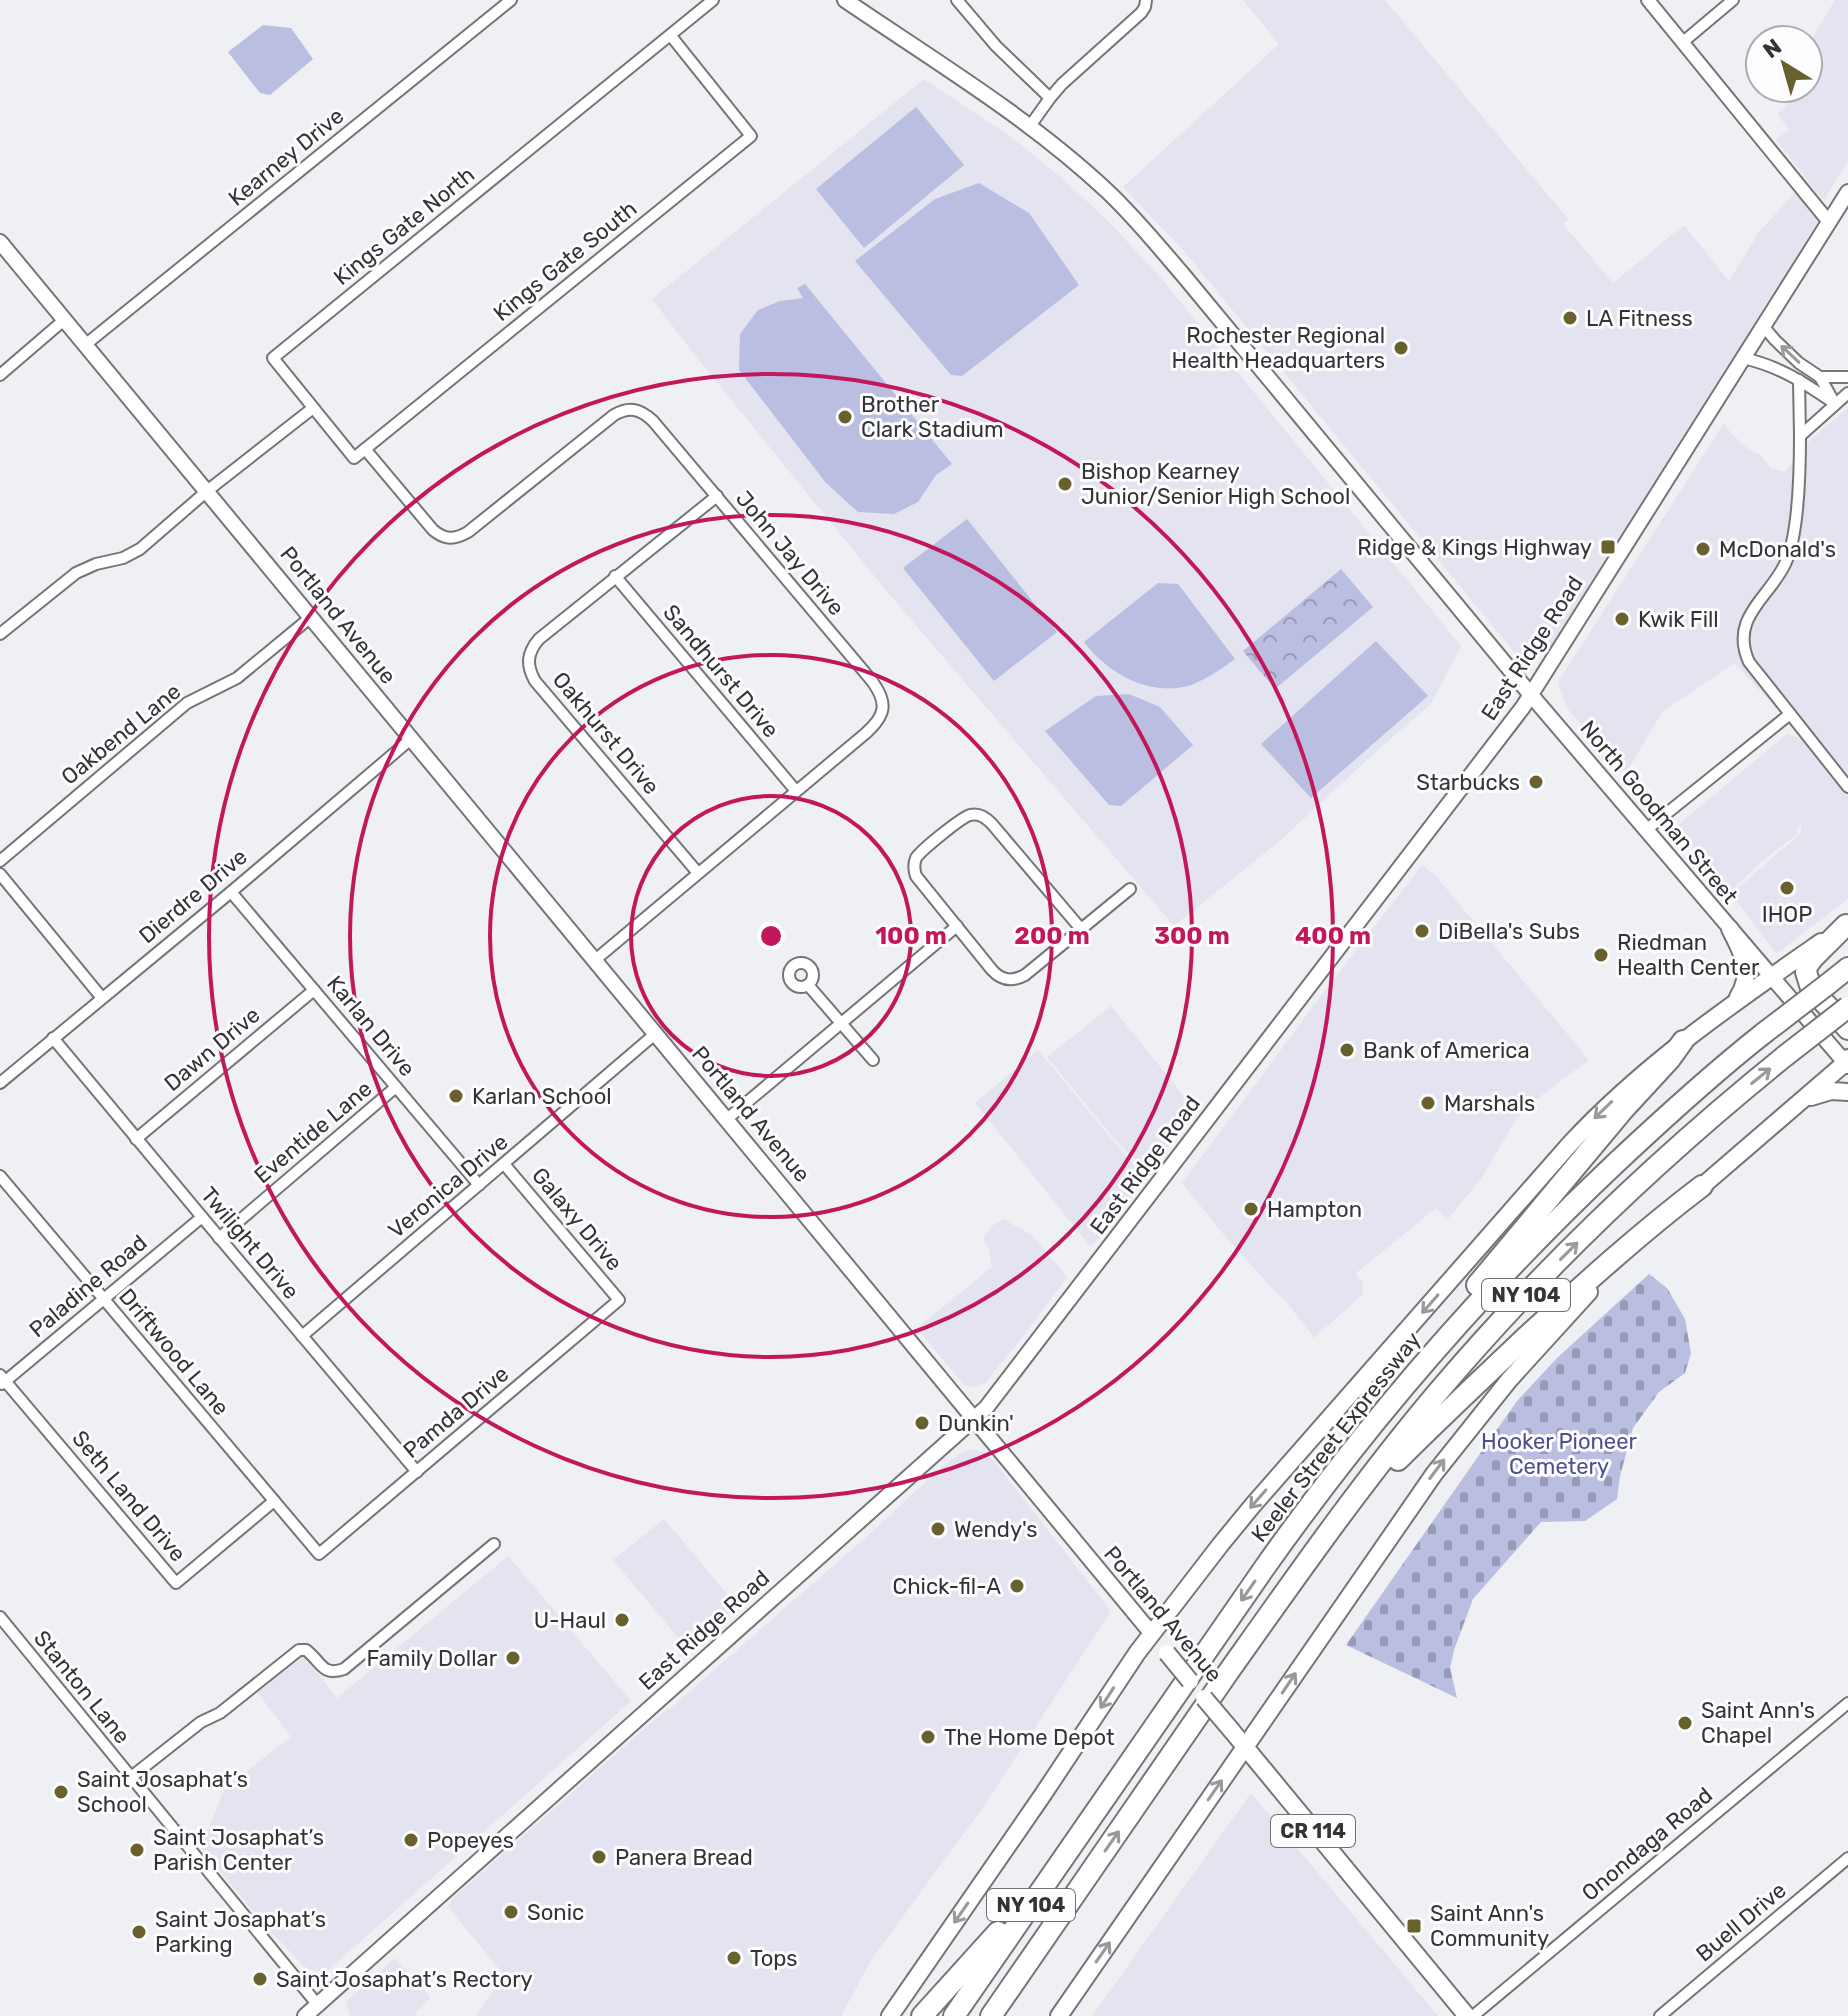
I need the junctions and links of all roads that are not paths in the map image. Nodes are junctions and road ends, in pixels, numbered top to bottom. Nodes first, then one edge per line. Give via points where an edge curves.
1 (511, 0) edge
2 (713, 0) edge
3 (845, 0) edge
4 (957, 0) edge
5 (1146, 0) edge
6 (1648, 0) edge
7 (1733, 0) edge
8 (671, 36) junction
9 (1683, 42) junction
10 (1050, 98) junction
11 (1030, 126) junction
12 (1848, 192) edge
13 (1829, 222) junction
14 (0, 242) edge
15 (64, 320) junction
16 (1763, 326) junction
17 (85, 345) junction
18 (1743, 358) junction
19 (0, 375) edge
20 (1820, 377) junction
21 (1848, 377) edge
22 (1799, 380) junction
23 (1848, 393) edge
24 (1835, 404) junction
25 (313, 408) junction
26 (1800, 436) junction
27 (365, 449) junction
28 (207, 491) junction
29 (717, 496) junction
30 (615, 576) junction
31 (311, 617) junction
32 (0, 634) edge
33 (1531, 695) junction
34 (1790, 714) junction
35 (411, 739) junction
36 (1848, 787) edge
37 (796, 791) junction
38 (1646, 830) junction
39 (0, 861) edge
40 (698, 873) junction
41 (0, 874) edge
42 (1130, 889) dead end
43 (231, 892) junction
44 (1847, 924) edge
45 (957, 926) junction
46 (1081, 929) junction
47 (1730, 929) junction
48 (595, 960) junction
49 (1848, 968) edge
50 (1771, 977) junction
51 (808, 985) dead end
52 (314, 990) junction
53 (102, 998) junction
54 (1848, 1007) edge
55 (1728, 1008) junction
56 (842, 1024) junction
57 (1848, 1029) edge
58 (655, 1034) junction
59 (53, 1038) junction
60 (1683, 1041) junction
61 (873, 1060) dead end
62 (1847, 1063) edge
63 (0, 1083) edge
64 (396, 1087) junction
65 (1848, 1092) edge
66 (1796, 1106) junction
67 (727, 1119) junction
68 (136, 1139) junction
69 (504, 1164) junction
70 (0, 1176) edge
71 (479, 1185) junction
72 (1702, 1186) junction
73 (202, 1217) junction
74 (219, 1238) junction
75 (103, 1299) junction
76 (619, 1300) joint
77 (302, 1336) junction
78 (2, 1380) edge
79 (1379, 1417) junction
80 (974, 1420) junction
81 (417, 1472) junction
82 (274, 1501) junction
83 (494, 1544) dead end
84 (319, 1554) joint
85 (1302, 1567) junction
86 (0, 1617) edge
87 (1152, 1634) junction
88 (1848, 1703) edge
89 (1244, 1747) junction
90 (130, 1778) junction
91 (1107, 1794) junction
92 (1848, 1858) edge
93 (1068, 1905) junction
94 (322, 2010) edge
95 (305, 2016) edge
96 (890, 2016) edge
97 (922, 2016) edge
98 (954, 2016) edge
99 (991, 2016) edge
100 (998, 2016) edge
101 (1059, 2016) edge
102 (1470, 2016) edge
103 (1660, 2016) edge

1 - 17 street, Kearney Drive
2 - 8 street, Kings Gate North
3 - 11 main road, North Goodman Street
4 - 10 street
5 - 10 street via 1141,13
6 - 9 street
7 - 9 street
8 - 25 street, Kings Gate North via 273,358
8 - 27 street, Kings Gate South via 751,136
9 - 13 street
10 - 11 street
11 - 33 main road, North Goodman Street via 1146,232
12 - 13 main road, East Ridge Road
13 - 16 main road, East Ridge Road
14 - 15 main road, Portland Avenue / CR 114
15 - 17 main road, Portland Avenue / CR 114
15 - 19 street
16 - 18 main road, East Ridge Road
20 -> 16 street
17 - 28 main road, Portland Avenue / CR 114
18 - 22 street
18 - 33 main road, East Ridge Road
20 - 21 street
20 - 24 street
22 - 24 street
22 - 26 street
23 - 24 street
24 - 26 street
25 - 27 street via 354,458
25 - 28 street
26 - 34 street via 1788,560 1754,606 1744,631 1749,662
27 - 29 street, John Jay Drive via 433,530 450,539 468,532 614,415 632,408 645,414
28 - 31 main road, Portland Avenue / CR 114
28 - 32 street via 140,549 76,573
29 - 30 street, Oakhurst Drive
29 - 37 street, John Jay Drive via 881,694 875,725
30 - 37 street, Sandhurst Drive
30 - 40 street, Oakhurst Drive via 534,645 530,672
31 - 35 main road, Portland Avenue / CR 114
31 - 39 street, Oakbend Lane via 237,678 187,703
33 - 38 main road, North Goodman Street
33 - 80 main road, East Ridge Road
34 - 36 street
34 - 38 street
35 - 43 street, Dierdre Drive
35 - 48 main road, Portland Avenue / CR 114
37 - 40 street, John Jay Drive
38 - 47 main road, North Goodman Street
40 - 48 street, John Jay Drive
41 - 53 street
42 - 46 street
43 - 52 street, Karlan Drive
43 - 53 street, Dierdre Drive
44 - 50 main road
44 - 57 highway via 1806,972 1811,988
45 - 46 street via 996,975 1010,980 1025,975
45 - 46 street via 916,876 914,864 923,850 974,814 992,824
45 - 56 street
47 - 50 main road, North Goodman Street
47 - 55 main road via 1747,977
48 - 58 main road, Portland Avenue / CR 114
49 - 79 highway, Keeler Street Expressway / NY 104, bridge via 1663,1119 1575,1201 1462,1319
50 - 55 main road
50 - 62 main road, North Goodman Street
51 - 56 street
52 - 64 street, Karlan Drive
52 - 68 street, Dawn Drive
53 - 59 street, Dierdre Drive
85 -> 54 highway, NY 104, bridge via 1417,1418 1578,1242 1716,1113
55 - 60 main road
56 - 61 street
56 - 67 street
58 - 67 main road, Portland Avenue / CR 114
58 - 69 street, Veronica Drive
59 - 63 street, Dierdre Drive
59 - 68 street, Twilight Drive
60 - 79 highway via 1488,1271
60 -> 87 main road via 1617,1096 1564,1151 1247,1511
62 - 66 main road
64 - 71 street, Karlan Drive
64 - 74 street, Eventide Lane
65 - 66 main road via 1827,1091
66 - 72 main road
67 - 80 main road, Portland Avenue / CR 114
68 - 73 street, Twilight Drive
69 - 71 street, Veronica Drive
69 - 76 street, Galaxy Drive
70 - 75 street, Driftwood Lane
71 - 77 street, Veronica Drive
72 - 85 highway via 1615,1256 1457,1401 1370,1488
89 -> 72 main road via 1475,1420 1589,1292
73 - 74 street, Twilight Drive
73 - 75 street, Paladine Road
74 - 77 street, Twilight Drive
75 - 78 street, Paladine Road
75 - 82 street, Driftwood Lane
76 - 81 street, Pamda Drive
77 - 81 street, Twilight Drive
78 - 82 street, Seth Land Drive via 176,1583
79 -> 91 highway, Keeler Street Expressway / NY 104 via 1274,1553
80 - 87 main road, Portland Avenue / CR 114
80 - 94 main road, East Ridge Road
81 - 84 street, Pamda Drive
82 - 84 street, Driftwood Lane
83 - 90 street via 344,1669 330,1672 306,1650 299,1650
93 -> 85 highway, NY 104
86 - 90 street, Stanton Lane
87 - 89 main road, Portland Avenue / CR 114, bridge
87 -> 96 main road
88 - 102 street, Onondaga Road
101 -> 89 main road
89 - 102 main road, Portland Avenue / CR 114
90 - 94 street, Stanton Lane
91 - 97 highway via 1002,1927
91 - 98 highway, Keeler Street Expressway / NY 104
92 - 103 street, Buell Drive
93 - 99 highway, NY 104
93 - 100 highway
94 - 95 main road, East Ridge Road

